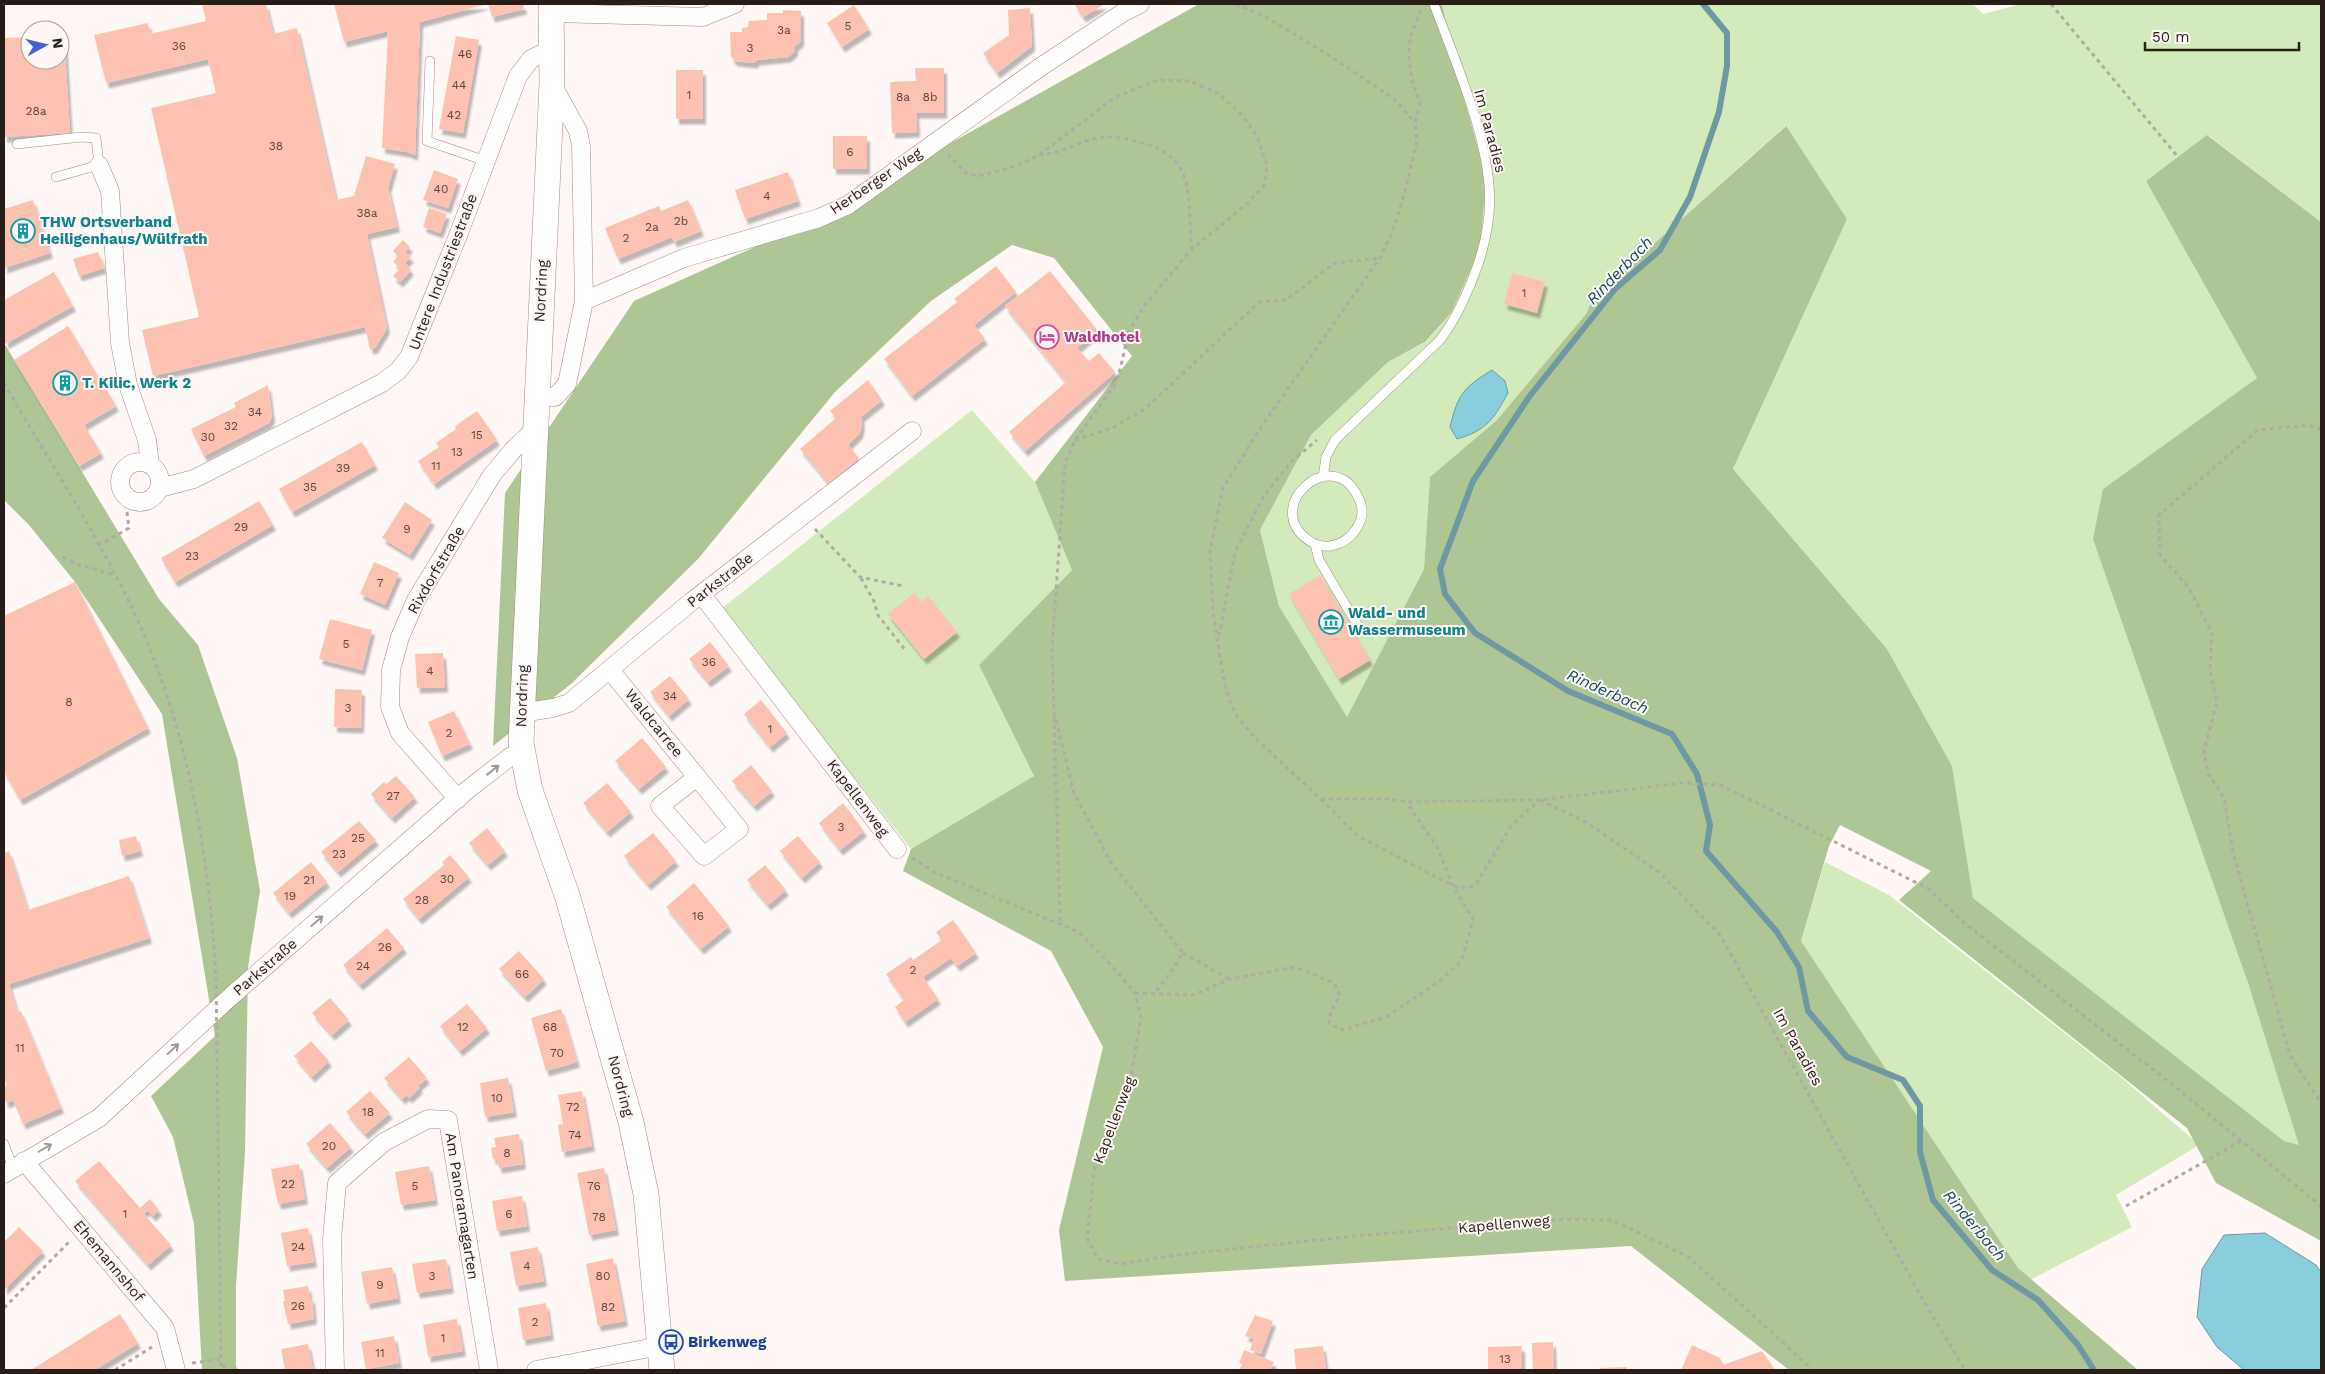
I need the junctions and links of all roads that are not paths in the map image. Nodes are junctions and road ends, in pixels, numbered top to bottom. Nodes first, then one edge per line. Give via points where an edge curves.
1 (735, 4) edge
2 (1140, 4) edge
3 (1434, 4) edge
4 (552, 8) edge
5 (553, 48) junction
6 (430, 61) dead end
7 (552, 84) junction
8 (17, 144) dead end
9 (486, 161) junction
10 (99, 165) junction
11 (56, 177) dead end
12 (584, 301) junction
13 (536, 396) junction
14 (534, 430) junction
15 (912, 431) dead end
16 (150, 464) junction
17 (1323, 476) junction
18 (160, 488) junction
19 (1315, 544) junction
20 (702, 595) junction
21 (1358, 626) dead end
22 (610, 670) junction
23 (521, 713) junction
24 (522, 754) junction
25 (697, 777) junction
26 (458, 799) junction
27 (897, 849) road end
28 (4, 1144) edge
29 (13, 1168) edge
30 (661, 1358) edge
31 (175, 1368) edge
32 (335, 1370) edge
33 (489, 1370) edge
34 (536, 1370) edge

1 - 4 street via 703,18
2 - 12 street, Herberger Weg via 1039,68 848,204 819,218 684,258
3 - 17 lane, Im Paradies via 1466,92 1484,154 1490,188 1485,243 1455,321 1440,340 1334,440 1326,457
4 - 5 street, Nordring
5 - 7 street, Nordring
5 - 9 street, Untere Industriestraße via 531,59 518,76
6 - 9 lane via 427,141
7 - 12 street via 578,131 581,146
7 - 13 street, Nordring
8 - 10 lane via 96,138
9 - 18 street, Untere Industriestraße via 409,357 398,371 382,383 194,479
10 - 11 lane
10 - 16 street via 110,191 120,343 128,385 147,440
12 - 13 street via 567,384 555,397
13 - 14 street, Nordring
14 - 23 street, Nordring
14 - 26 street, Rixdorfstraße via 492,475 416,600 400,637 391,670 390,707 400,733
15 - 20 street, Parkstraße
16 - 18 street via 159,474
16 - 18 street, Untere Industriestraße via 138,461 126,467 119,484 125,496 135,502 148,501
17 - 19 lane via 1302,487 1294,501 1292,516 1299,532
17 - 19 lane via 1349,484 1361,502 1361,519 1354,534 1345,541 1329,546
19 - 21 lane via 1319,560
20 - 22 street, Parkstraße
20 - 27 street, Kapellenweg
22 - 23 street, Parkstraße via 569,703
22 - 25 street, Waldcarree
23 - 24 street, Nordring
26 -> 24 street, Parkstraße via 511,756
24 - 30 street, Nordring via 530,790 568,898 632,1122 646,1194
25 - 25 street, Waldcarree via 738,829 704,856 660,806
29 -> 26 street, Parkstraße via 99,1118 228,1000
28 - 29 lane
29 - 31 street, Ehemannshof via 83,1228 164,1328
30 - 34 street
32 - 33 street, Am Panoramagarten via 332,1239 337,1183 384,1142 428,1119 448,1120

